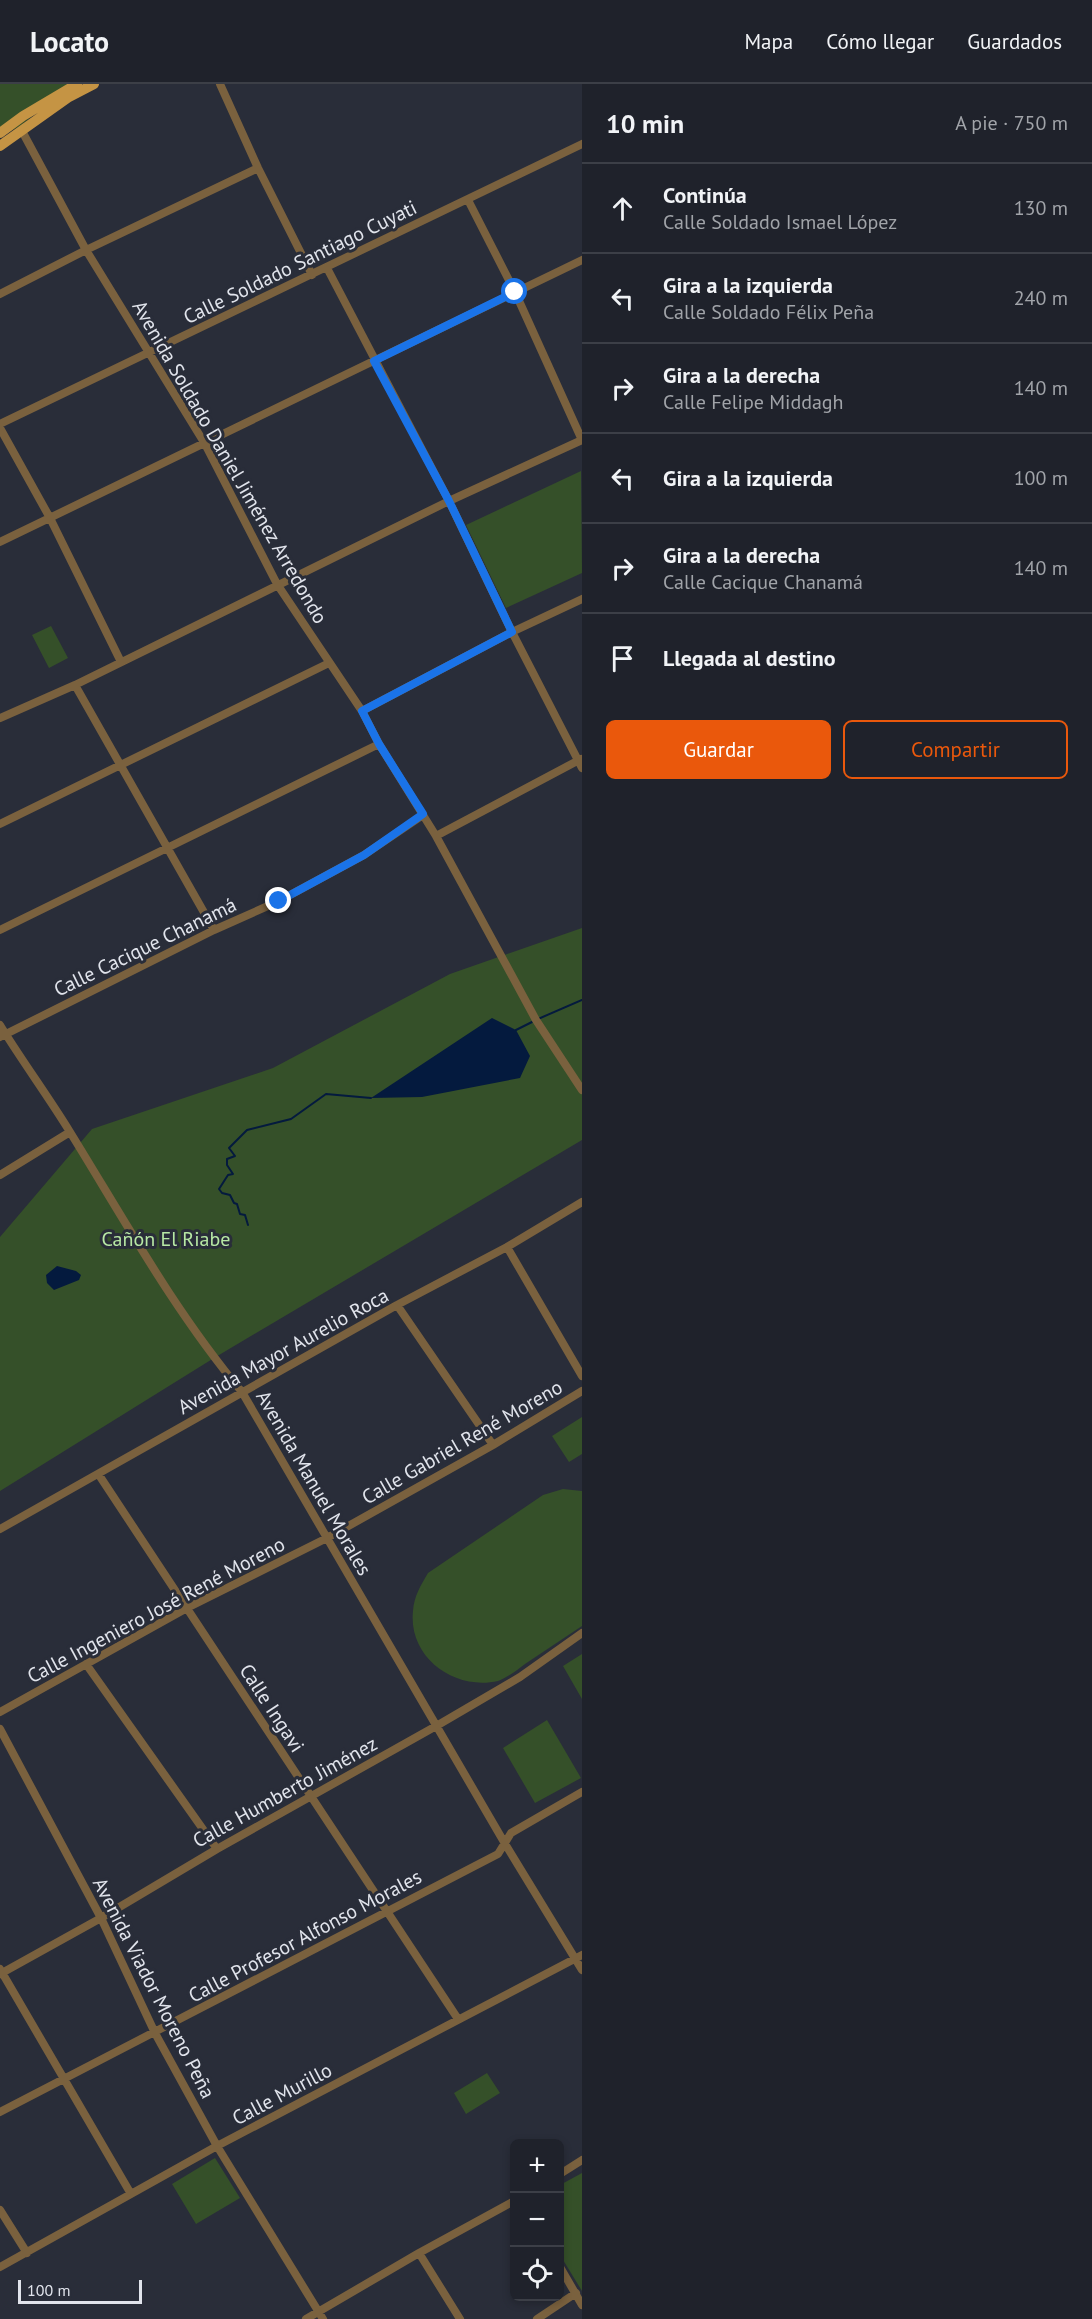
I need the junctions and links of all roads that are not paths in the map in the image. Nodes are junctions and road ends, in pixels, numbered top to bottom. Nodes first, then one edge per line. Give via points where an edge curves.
1 (77, 84) edge
2 (94, 84) edge
3 (219, 84) edge
4 (22, 131) junction
5 (0, 133) edge
6 (582, 144) edge
7 (0, 146) edge
8 (258, 168) junction
9 (468, 200) junction
10 (86, 250) junction
11 (582, 260) edge
12 (327, 268) junction
13 (312, 275) junction
14 (515, 292) junction
15 (0, 294) edge
16 (151, 353) junction
17 (374, 361) junction
18 (0, 426) edge
19 (582, 440) edge
20 (205, 444) junction
21 (449, 501) junction
22 (50, 518) junction
23 (0, 542) edge
24 (277, 584) junction
25 (582, 599) edge
26 (512, 632) junction
27 (121, 662) junction
28 (329, 663) junction
29 (75, 685) junction
30 (362, 711) junction
31 (0, 718) edge
32 (379, 744) junction
33 (580, 763) edge
34 (122, 766) junction
35 (423, 814) junction
36 (0, 824) edge
37 (436, 836) junction
38 (167, 848) junction
39 (0, 930) edge
40 (214, 930) junction
41 (0, 1024) edge
42 (3, 1035) edge
43 (582, 1090) edge
44 (70, 1132) junction
45 (0, 1175) edge
46 (582, 1202) edge
47 (507, 1247) junction
48 (397, 1305) junction
49 (582, 1376) edge
50 (582, 1391) edge
51 (242, 1392) junction
52 (493, 1445) junction
53 (99, 1475) junction
54 (0, 1529) edge
55 (327, 1538) junction
56 (187, 1608) junction
57 (582, 1633) edge
58 (86, 1664) junction
59 (0, 1712) edge
60 (438, 1725) junction
61 (0, 1729) edge
62 (582, 1792) edge
63 (310, 1796) junction
64 (504, 1842) junction
65 (217, 1849) junction
66 (387, 1910) junction
67 (101, 1918) junction
68 (578, 1958) edge
69 (582, 1970) edge
70 (1, 1972) edge
71 (458, 2019) junction
72 (155, 2033) junction
73 (64, 2078) junction
74 (0, 2112) edge
75 (218, 2146) junction
76 (582, 2160) edge
77 (564, 2171) edge
78 (131, 2194) junction
79 (510, 2203) edge
80 (0, 2210) edge
81 (27, 2253) junction
82 (419, 2253) junction
83 (0, 2267) edge
84 (564, 2274) edge
85 (576, 2294) junction
86 (582, 2305) edge
87 (321, 2315) edge
88 (306, 2319) edge
89 (460, 2319) edge
90 (537, 2319) edge

1 - 5 main road
2 - 4 main road
3 - 8 street
4 - 7 main road
4 - 10 street, Avenida Soldado Daniel Jiménez Arredondo
6 - 9 street, Calle Soldado Santiago Cuyati
8 - 10 street
8 - 13 street
9 - 12 street, Calle Soldado Santiago Cuyati
9 - 14 street
10 - 15 street
10 - 16 street, Avenida Soldado Daniel Jiménez Arredondo
11 - 14 street
12 - 13 street, Calle Soldado Santiago Cuyati
12 - 17 street
13 - 16 street, Calle Soldado Santiago Cuyati
14 - 17 street
14 - 19 street
16 - 18 street, Calle Soldado Santiago Cuyati
16 - 20 street, Avenida Soldado Daniel Jiménez Arredondo
17 - 20 street
17 - 21 street
18 - 22 street
19 - 21 street
20 - 22 street
20 - 24 street, Avenida Soldado Daniel Jiménez Arredondo
21 - 24 street
21 - 26 street
22 - 23 street
22 - 27 street
24 - 27 street
24 - 28 street, Avenida Soldado Daniel Jiménez Arredondo
25 - 26 street
26 - 30 street
26 - 33 street
27 - 29 street
28 - 30 street, Avenida Soldado Daniel Jiménez Arredondo
28 - 34 street
29 - 31 street
29 - 34 street
30 - 32 street, Avenida Soldado Daniel Jiménez Arredondo
32 - 35 street, Avenida Soldado Daniel Jiménez Arredondo
32 - 38 street
33 - 37 street
34 - 36 street
34 - 38 street
35 - 37 street, Avenida Soldado Daniel Jiménez Arredondo
35 - 40 street, Calle Cacique Chanamá via 364,855 279,901
37 - 43 street, Avenida Soldado Daniel Jiménez Arredondo via 536,1020
38 - 39 street
38 - 40 street
40 - 42 street, Calle Cacique Chanamá
41 - 42 street, Avenida Manuel Morales
42 - 44 street, Avenida Manuel Morales
44 - 45 street
44 - 51 street, Avenida Manuel Morales via 164,1287
46 - 47 street, Avenida Mayor Aurelio Roca
47 - 48 street, Avenida Mayor Aurelio Roca
47 - 49 street
48 - 51 street, Avenida Mayor Aurelio Roca
48 - 52 street
50 - 52 street, Calle Gabriel René Moreno
51 - 53 street, Avenida Mayor Aurelio Roca
51 - 55 street, Avenida Manuel Morales
52 - 55 street, Calle Gabriel René Moreno
53 - 54 street, Avenida Mayor Aurelio Roca
53 - 56 street, Calle Ingavi
55 - 56 street, Calle Ingeniero José René Moreno
55 - 60 street, Avenida Manuel Morales
56 - 58 street, Calle Ingeniero José René Moreno
56 - 63 street, Calle Ingavi
57 - 60 street, Calle Humberto Jiménez via 520,1677
58 - 59 street, Calle Ingeniero José René Moreno
58 - 65 street
60 - 63 street, Calle Humberto Jiménez
60 - 64 street, Avenida Manuel Morales
61 - 67 street, Avenida Viador Moreno Peña
62 - 64 street, Calle Profesor Alfonso Morales via 511,1833
63 - 65 street, Calle Humberto Jiménez
63 - 66 street, Calle Ingavi
64 - 66 street, Calle Profesor Alfonso Morales via 498,1854
64 - 68 street, Avenida Manuel Morales
65 - 67 street, Calle Humberto Jiménez
66 - 71 street, Calle Ingavi
66 - 72 street, Calle Profesor Alfonso Morales
67 - 70 street, Calle Humberto Jiménez
67 - 72 street, Avenida Viador Moreno Peña
68 - 69 street, Avenida Manuel Morales
68 - 71 street, Calle Murillo
70 - 73 street
71 - 75 street, Calle Murillo
72 - 73 street, Calle Profesor Alfonso Morales
72 - 75 street, Avenida Viador Moreno Peña
73 - 74 street, Calle Profesor Alfonso Morales
73 - 78 street
75 - 78 street, Calle Murillo
75 - 87 street, Avenida Viador Moreno Peña
76 - 77 street
78 - 81 street, Calle Murillo
79 - 82 street
80 - 81 street
81 - 83 street, Calle Murillo
82 - 87 street
82 - 89 street
84 - 85 street
85 - 86 street
85 - 90 street
87 - 88 street

